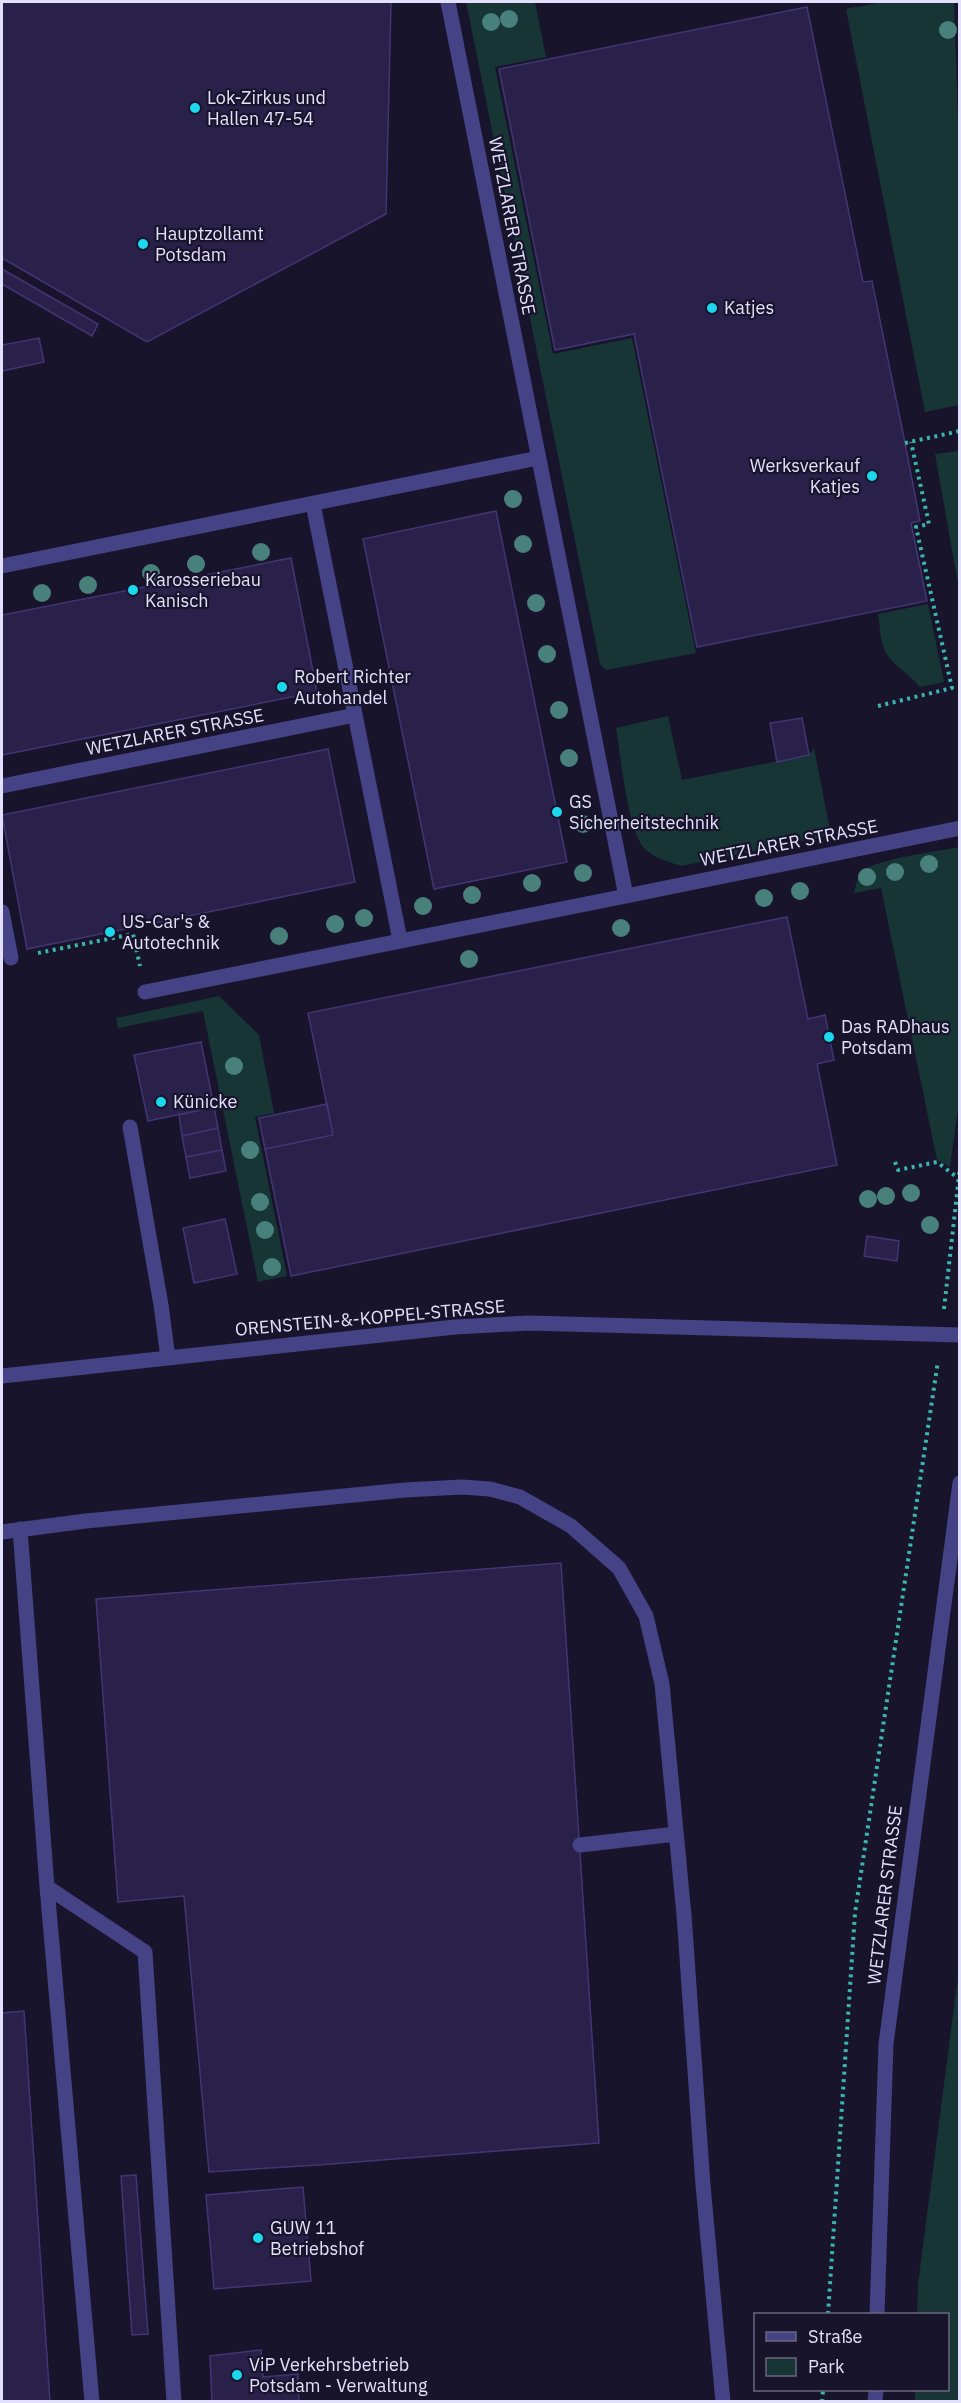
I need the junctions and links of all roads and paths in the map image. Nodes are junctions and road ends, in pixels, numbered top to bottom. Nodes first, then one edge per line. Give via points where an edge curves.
1 (448, 2) edge
2 (960, 431) edge
3 (911, 442) junction
4 (905, 443) dead end
5 (538, 458) junction
6 (313, 504) junction
7 (2, 566) edge
8 (878, 706) dead end
9 (355, 715) junction
10 (2, 786) edge
11 (960, 828) edge
12 (626, 896) junction
13 (2, 912) edge
14 (400, 940) junction
15 (11, 958) joint
16 (145, 992) joint
17 (130, 1127) dead end
18 (895, 1162) dead end
19 (960, 1167) edge
20 (958, 1179) edge
21 (942, 1335) junction
22 (960, 1335) edge
23 (168, 1358) junction
24 (2, 1376) edge
25 (960, 1483) edge
26 (20, 1529) junction
27 (2, 1532) edge
28 (676, 1834) junction
29 (580, 1845) dead end
30 (47, 1887) junction
31 (828, 2313) edge
32 (877, 2313) edge
33 (92, 2402) edge
34 (174, 2402) edge
35 (723, 2402) edge

1 - 5 street, WETZLARER STRASSE
2 - 3 path
3 - 4 path
3 - 8 path via 929,524 916,527 952,688
5 - 6 street
5 - 12 street, WETZLARER STRASSE
6 - 7 street
6 - 9 street
9 - 10 street, WETZLARER STRASSE
9 - 14 street
11 - 12 street, WETZLARER STRASSE
12 - 14 street, WETZLARER STRASSE
13 - 15 street
14 - 16 street, WETZLARER STRASSE
15 - 16 path via 133,934
17 - 23 street
18 - 20 path via 898,1170 937,1162
19 - 20 path
20 - 21 path
21 - 22 street, ORENSTEIN-&-KOPPEL-STRASSE
21 - 23 street, ORENSTEIN-&-KOPPEL-STRASSE via 529,1323 455,1327
21 - 31 path via 855,1913
23 - 24 street, ORENSTEIN-&-KOPPEL-STRASSE
25 - 32 street, WETZLARER STRASSE via 886,2044
26 - 27 street
26 - 28 street via 405,1490 462,1487 520,1497 571,1526 619,1568 646,1616 662,1684
26 - 30 street
28 - 29 street
28 - 35 street
30 - 33 street
30 - 34 street via 145,1952

